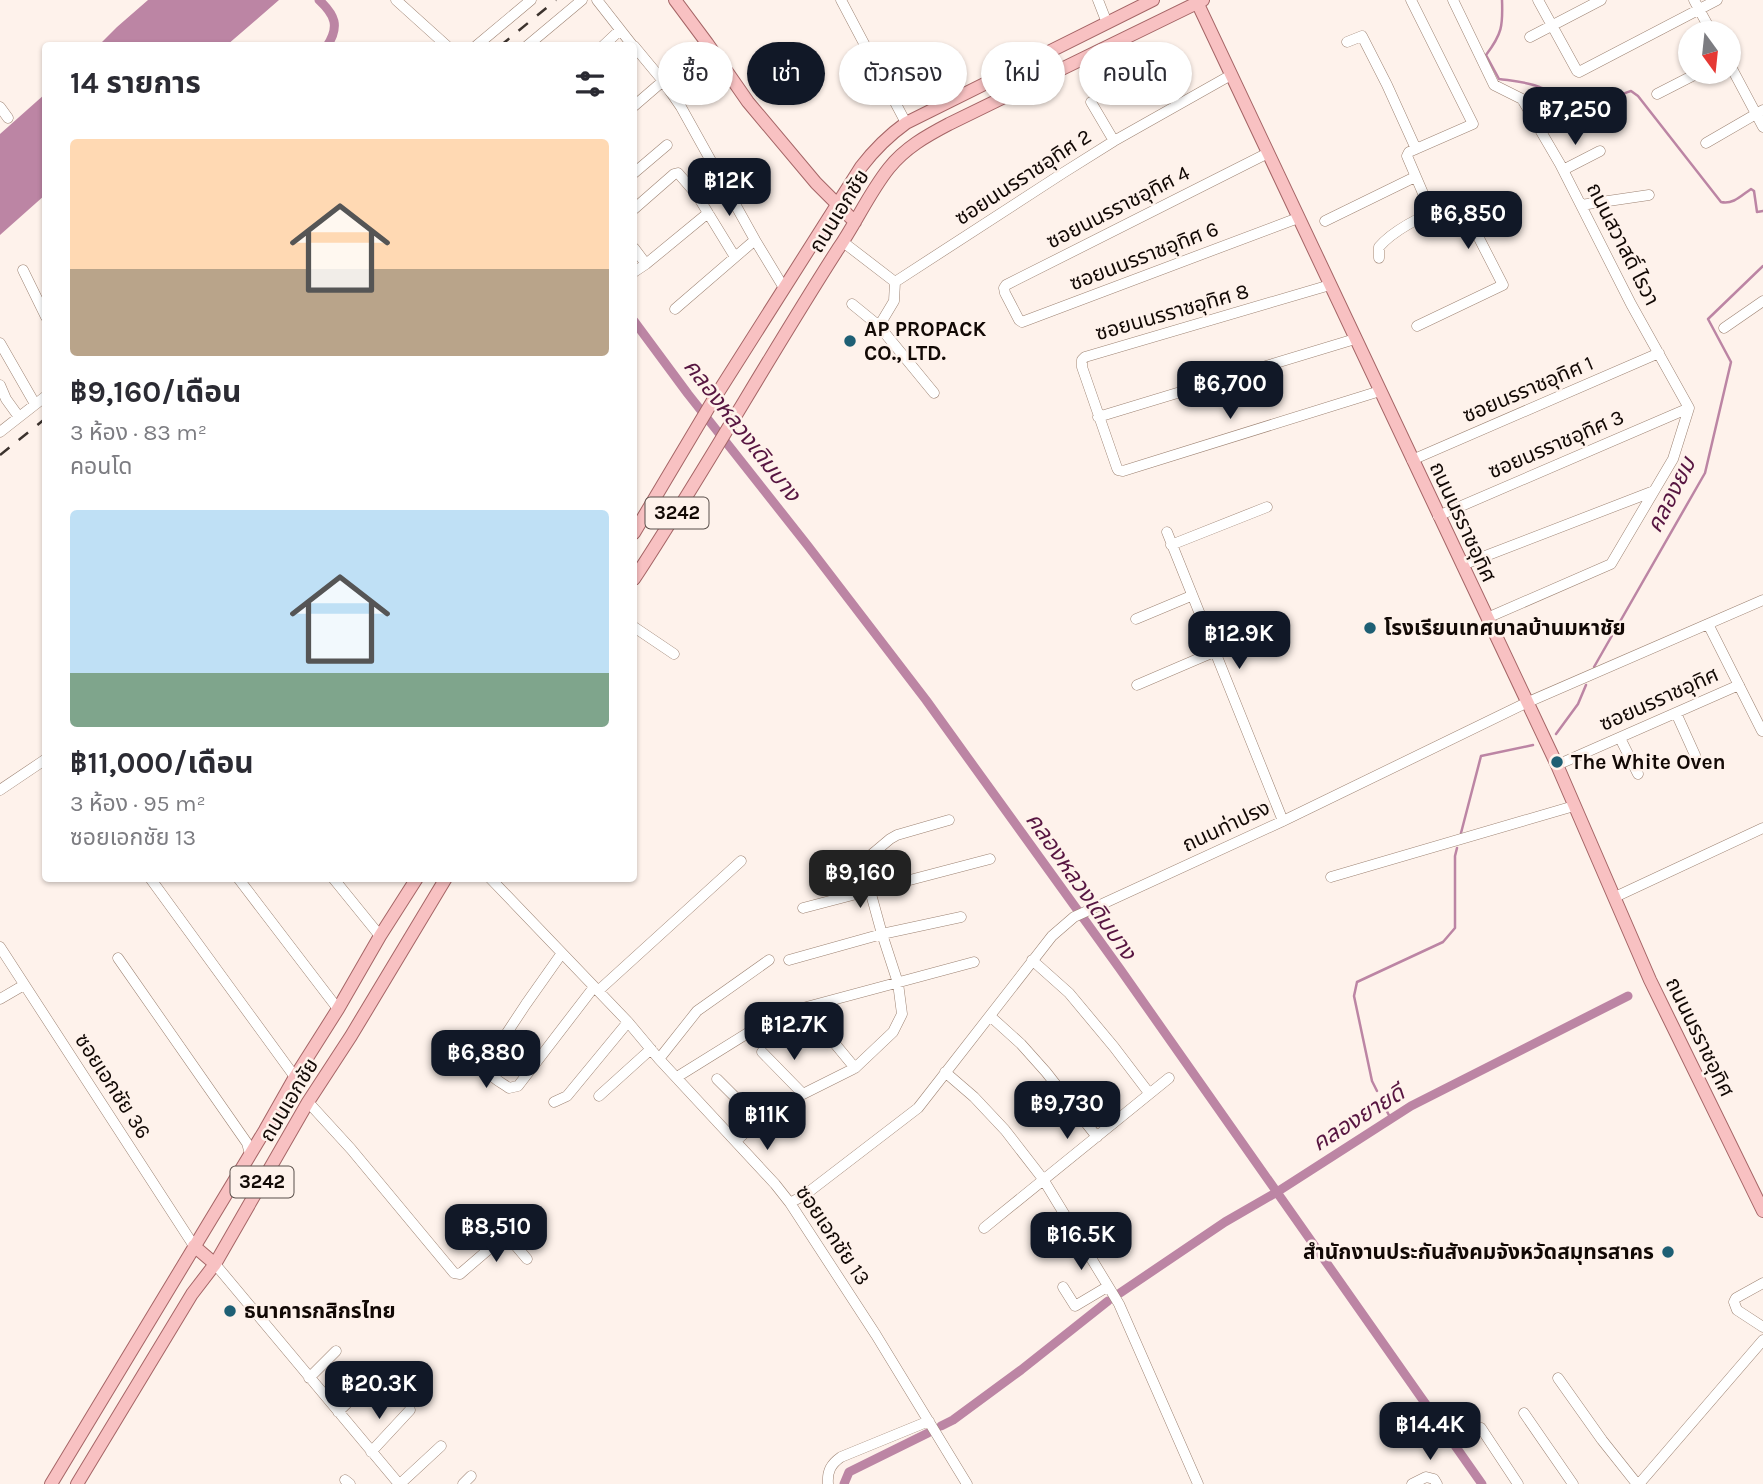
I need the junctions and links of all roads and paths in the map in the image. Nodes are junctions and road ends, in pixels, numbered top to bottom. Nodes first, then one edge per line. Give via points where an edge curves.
1 (396, 0) edge
2 (531, 0) edge
3 (582, 0) edge
4 (597, 0) edge
5 (674, 0) edge
6 (841, 0) edge
7 (1098, 0) edge
8 (1153, 0) edge
9 (1410, 0) edge
10 (1452, 0) edge
11 (1538, 0) edge
12 (1601, 0) edge
13 (1694, 0) edge
14 (1717, 0) edge
15 (1199, 1) edge
16 (1699, 10) junction
17 (1705, 21) edge
18 (1107, 23) junction
19 (1552, 26) junction
20 (620, 30) junction
21 (1530, 37) dead end
22 (443, 42) edge
23 (481, 42) edge
24 (532, 42) edge
25 (607, 42) edge
26 (630, 42) edge
27 (1347, 42) dead end
28 (637, 51) edge
29 (658, 75) edge
30 (1231, 75) junction
31 (1741, 82) edge
32 (1678, 83) edge
33 (658, 85) edge
34 (1657, 94) dead end
35 (637, 100) edge
36 (680, 105) edge
37 (1093, 105) edge
38 (0, 107) edge
39 (1760, 112) edge
40 (8, 118) dead end
41 (906, 123) junction
42 (1763, 127) edge
43 (1114, 141) junction
44 (1706, 143) dead end
45 (667, 145) dead end
46 (1416, 149) junction
47 (1600, 151) dead end
48 (1268, 153) junction
49 (637, 170) edge
50 (1563, 170) junction
51 (719, 176) junction
52 (1415, 177) junction
53 (697, 194) junction
54 (1649, 195) dead end
55 (837, 205) junction
56 (1581, 205) junction
57 (637, 206) edge
58 (1431, 212) junction
59 (708, 213) junction
60 (1298, 218) junction
61 (1325, 221) dead end
62 (855, 222) junction
63 (755, 240) junction
64 (843, 242) junction
65 (637, 252) edge
66 (734, 257) junction
67 (1379, 258) dead end
68 (646, 264) junction
69 (23, 270) dead end
70 (637, 270) edge
71 (895, 282) junction
72 (1330, 285) junction
73 (784, 288) junction
74 (1763, 301) edge
75 (852, 304) dead end
76 (1012, 307) joint
77 (42, 309) edge
78 (675, 309) dead end
79 (1417, 326) dead end
80 (879, 327) junction
81 (1724, 328) dead end
82 (1355, 339) junction
83 (0, 343) edge
84 (1659, 353) junction
85 (0, 385) edge
86 (1380, 391) junction
87 (933, 393) dead end
88 (42, 399) edge
89 (35, 404) junction
90 (1689, 408) junction
91 (1098, 416) junction
92 (19, 417) junction
93 (0, 432) edge
94 (1412, 460) junction
95 (1654, 491) junction
96 (1267, 506) dead end
97 (1438, 516) junction
98 (637, 528) edge
99 (1167, 533) dead end
100 (1171, 545) junction
101 (1462, 565) junction
102 (637, 574) edge
103 (1191, 596) junction
104 (1763, 600) edge
105 (1487, 618) junction
106 (1136, 619) dead end
107 (1708, 624) junction
108 (637, 629) edge
109 (1214, 652) junction
110 (674, 654) dead end
111 (1137, 685) dead end
112 (1739, 685) junction
113 (1526, 702) junction
114 (1676, 713) junction
115 (1762, 731) edge
116 (1620, 738) junction
117 (1695, 755) dead end
118 (42, 763) edge
119 (1557, 765) junction
120 (1638, 774) dead end
121 (0, 790) edge
122 (1574, 806) junction
123 (949, 820) dead end
124 (1283, 821) junction
125 (1763, 828) edge
126 (990, 859) dead end
127 (740, 861) dead end
128 (1331, 877) dead end
129 (153, 882) edge
130 (241, 882) edge
131 (336, 882) edge
132 (414, 882) edge
133 (444, 882) edge
134 (494, 882) edge
135 (871, 891) junction
136 (1615, 897) junction
137 (803, 908) dead end
138 (961, 917) dead end
139 (882, 934) junction
140 (380, 936) junction
141 (0, 947) edge
142 (562, 953) junction
143 (118, 958) dead end
144 (769, 960) dead end
145 (789, 960) dead end
146 (1032, 960) junction
147 (974, 962) dead end
148 (898, 984) junction
149 (24, 985) junction
150 (596, 989) junction
151 (0, 999) edge
152 (788, 1008) dead end
153 (338, 1009) junction
154 (799, 1009) dead end
155 (990, 1016) junction
156 (628, 1022) junction
157 (826, 1033) dead end
158 (651, 1049) junction
159 (762, 1052) dead end
160 (659, 1059) junction
161 (855, 1068) junction
162 (945, 1072) junction
163 (295, 1077) junction
164 (677, 1077) junction
165 (1169, 1078) dead end
166 (717, 1079) dead end
167 (1149, 1093) junction
168 (803, 1094) junction
169 (599, 1096) dead end
170 (308, 1101) junction
171 (554, 1102) dead end
172 (754, 1124) junction
173 (1097, 1137) junction
174 (736, 1141) junction
175 (250, 1154) junction
176 (1044, 1179) junction
177 (790, 1203) junction
178 (1763, 1212) edge
179 (518, 1224) dead end
180 (984, 1228) dead end
181 (506, 1234) junction
182 (194, 1246) junction
183 (527, 1259) dead end
184 (215, 1264) junction
185 (1763, 1283) edge
186 (1063, 1287) dead end
187 (1108, 1287) junction
188 (1763, 1326) edge
189 (1763, 1340) edge
190 (336, 1351) dead end
191 (309, 1378) junction
192 (1558, 1378) dead end
193 (366, 1385) dead end
194 (410, 1410) dead end
195 (338, 1412) junction
196 (1524, 1413) dead end
197 (929, 1421) junction
198 (1481, 1428) dead end
199 (441, 1446) dead end
200 (371, 1452) junction
201 (51, 1484) edge
202 (77, 1484) edge
203 (400, 1484) edge
204 (828, 1484) edge
205 (967, 1484) edge
206 (1198, 1484) edge
207 (1412, 1484) edge
208 (1437, 1484) edge
209 (1518, 1484) edge
210 (1573, 1484) edge
211 (1638, 1484) edge

1 - 22 street
2 - 23 street
3 - 24 street
4 - 20 street
5 - 55 main road via 748,102
6 - 41 street
7 - 18 street
8 - 18 main road, ถนนเอกชัย
9 - 46 street via 1473,124
10 - 50 street, ถนนสวาสดิ์ ไรวา via 1494,85 1522,99
11 - 19 street
12 - 19 street
13 - 16 street
14 - 16 street
15 - 30 main road, ถนนนรราชอุทิศ
15 - 62 main road, ถนนเอกชัย via 925,137 888,168
16 - 17 street
16 - 19 street via 1582,72 1577,71
18 - 41 main road, ถนนเอกชัย
19 - 21 street
20 - 25 street
20 - 26 street
27 - 46 street via 1362,36
28 - 29 street
30 - 43 street, ซอยนนรราชอุทิศ 2
30 - 48 main road, ถนนนรราชอุทิศ
31 - 39 street
32 - 34 street
33 - 35 street
36 - 51 street
37 - 43 street
38 - 40 street
39 - 42 street
39 - 44 street
41 - 55 main road, ถนนเอกชัย via 874,151
43 - 71 street, ซอยนนรราชอุทิศ 2
45 - 49 street
46 - 52 street via 1407,156
47 - 50 street
48 - 60 main road, ถนนนรราชอุทิศ
48 - 76 street, ซอยนนรราชอุทิศ 4 via 1006,285 1004,293
50 - 56 street, ถนนสวาสดิ์ ไรวา
51 - 53 street
51 - 63 street
52 - 58 street
52 - 61 street
53 - 57 street via 678,173
53 - 59 street
54 - 56 street
55 - 62 main road
55 - 73 main road, ถนนเอกชัย
56 - 84 street, ถนนสวาสดิ์ ไรวา
58 - 67 street via 1383,243
58 - 79 street via 1460,201 1503,285
59 - 66 street
59 - 68 street
60 - 72 main road, ถนนนรราชอุทิศ
60 - 76 street, ซอยนนรราชอุทิศ 6 via 1022,322
62 - 64 main road, ถนนเอกชัย
63 - 66 street
63 - 73 street
64 - 71 street
64 - 102 main road, ถนนเอกชัย / 3242
65 - 68 street
66 - 78 street
68 - 70 street
69 - 77 street
71 - 80 street via 894,301
72 - 82 main road, ถนนนรราชอุทิศ
72 - 91 street, ซอยนนรราชอุทิศ 8 via 1085,357 1082,367
73 - 98 main road, ถนนเอกชัย / 3242
74 - 81 street
75 - 80 street
80 - 87 street
82 - 86 main road, ถนนนรราชอุทิศ
82 - 91 street
83 - 89 street
84 - 90 street, ถนนสวาสดิ์ ไรวา
84 - 94 street, ซอยนรราชอุทิศ 1
85 - 92 street
86 - 91 street via 1121,471
86 - 94 main road, ถนนนรราชอุทิศ
88 - 89 street
89 - 92 street
90 - 95 street via 1673,459
90 - 97 street, ซอยนรราชอุทิศ 3
92 - 93 street
94 - 97 main road, ถนนนรราชอุทิศ
95 - 101 street
95 - 105 street via 1611,564
96 - 100 street
97 - 101 main road, ถนนนรราชอุทิศ
99 - 100 street
100 - 103 street
101 - 105 main road, ถนนนรราชอุทิศ
103 - 106 street
103 - 109 street
104 - 107 street, ถนนท่าปรง
105 - 113 main road, ถนนนรราชอุทิศ
107 - 112 street
107 - 113 street, ถนนท่าปรง
108 - 110 street
109 - 111 street
109 - 124 street
112 - 114 street, ซอยนรราชอุทิศ
112 - 115 street
113 - 119 main road, ถนนนรราชอุทิศ
113 - 124 street, ถนนท่าปรง
114 - 116 street, ซอยนรราชอุทิศ
114 - 117 street
116 - 119 street, ซอยนรราชอุทิศ
116 - 120 street
118 - 121 street
119 - 122 main road, ถนนนรราชอุทิศ
122 - 128 street
122 - 136 main road, ถนนนรราชอุทิศ
123 - 135 street via 897,835 866,858 863,865
124 - 146 street, ถนนท่าปรง via 1074,917
125 - 136 street
126 - 135 street
127 - 150 street
129 - 163 street
130 - 153 street
131 - 140 street
132 - 140 main road, ถนนเอกชัย / 3242
133 - 170 main road, ถนนเอกชัย / 3242
134 - 142 street, ซอยเอกชัย 13
135 - 137 street
135 - 139 street
136 - 178 main road, ถนนนรราชอุทิศ via 1650,980
138 - 139 street
139 - 145 street
139 - 148 street
140 - 153 main road, ถนนเอกชัย / 3242
141 - 149 street, ซอยเอกชัย 36
142 - 150 street, ซอยเอกชัย 13
142 - 150 street via 489,1060 488,1072 509,1088 518,1086
143 - 175 street via 247,1143
144 - 160 street via 697,1011
146 - 155 street, ถนนท่าปรง
146 - 167 street via 1069,993
147 - 148 street
148 - 154 street
148 - 161 street via 900,1019 893,1032
149 - 151 street
149 - 182 street, ซอยเอกชัย 36
150 - 156 street, ซอยเอกชัย 13
152 - 164 street
153 - 163 main road, ถนนเอกชัย / 3242
155 - 162 street, ถนนท่าปรง
155 - 173 street via 1046,1072
156 - 158 street, ซอยเอกชัย 13
156 - 171 street via 567,1096
157 - 161 street
158 - 160 street, ซอยเอกชัย 13
158 - 169 street
159 - 168 street
160 - 164 street, ซอยเอกชัย 13
161 - 168 street
162 - 176 street via 974,1097
162 - 177 street, ถนนท่าปรง via 904,1120
163 - 175 main road, ถนนเอกชัย / 3242
164 - 174 street, ซอยเอกชัย 13
165 - 167 street
166 - 172 street
167 - 173 street
168 - 172 street
170 - 181 street via 454,1273 460,1274
170 - 184 main road, ถนนเอกชัย / 3242
172 - 174 street
173 - 176 street
174 - 177 street, ซอยเอกชัย 13
175 - 182 main road, ถนนเอกชัย / 3242
176 - 180 street
176 - 187 street
177 - 197 street, ซอยเอกชัย 13
179 - 181 street
181 - 183 street
182 - 184 main road
182 - 201 main road, ถนนเอกชัย / 3242
184 - 191 street
184 - 202 main road, ถนนเอกชัย / 3242 via 192,1294
185 - 188 street via 1734,1302 1737,1310
186 - 187 street via 1075,1306
187 - 206 street
189 - 211 street
190 - 191 street
191 - 195 street
192 - 211 street
193 - 195 street
194 - 200 street
195 - 200 street
196 - 210 street
197 - 204 street via 841,1457 831,1465
197 - 205 street, ซอยเอกชัย 13
198 - 209 street
199 - 203 street
200 - 203 street
207 - 208 street via 1429,1477

